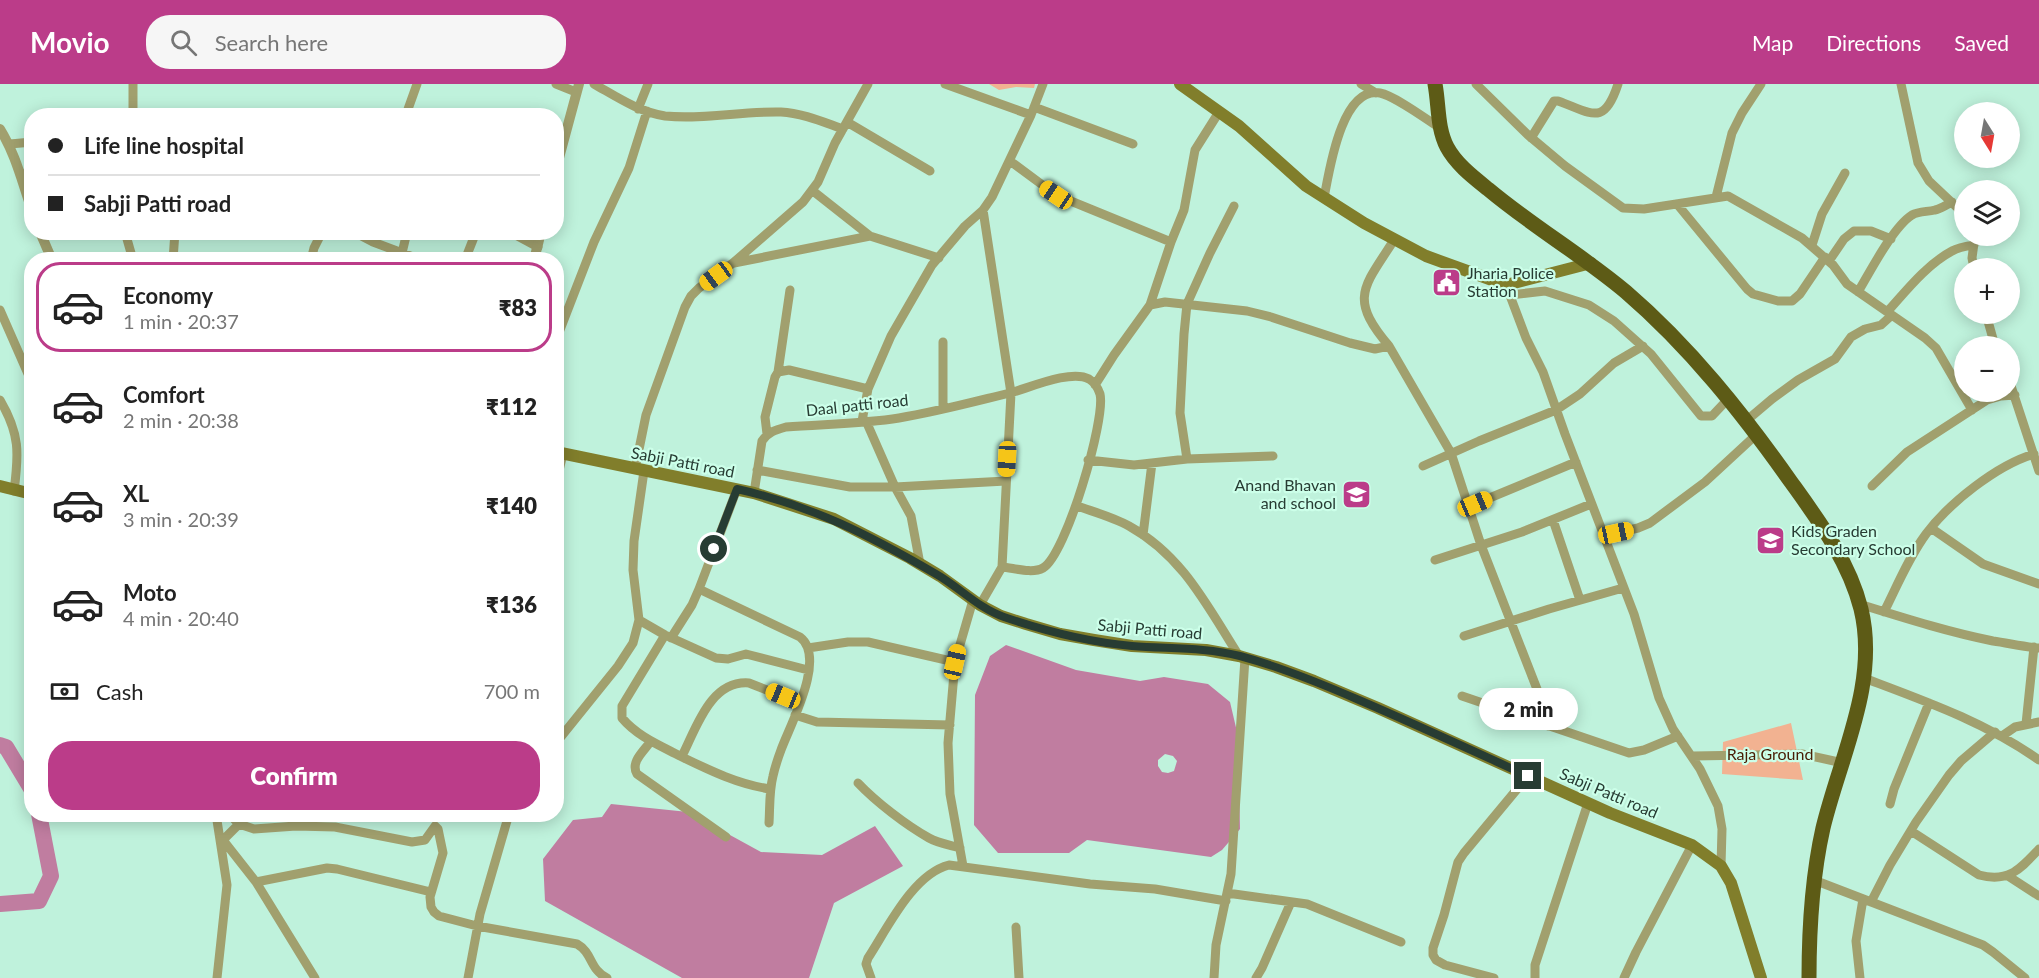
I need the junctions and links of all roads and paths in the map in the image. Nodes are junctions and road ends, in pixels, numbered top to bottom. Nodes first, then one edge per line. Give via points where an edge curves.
1 (133, 84) edge
2 (417, 84) edge
3 (556, 84) edge
4 (594, 84) edge
5 (648, 84) edge
6 (868, 84) edge
7 (945, 84) edge
8 (1042, 84) edge
9 (1180, 84) edge
10 (1361, 84) edge
11 (1436, 84) edge
12 (1476, 84) edge
13 (1618, 84) edge
14 (1761, 84) edge
15 (1901, 84) edge
16 (578, 88) edge
17 (1376, 93) junction
18 (133, 108) edge
19 (408, 108) edge
20 (642, 110) junction
21 (1033, 111) junction
22 (1219, 112) junction
23 (845, 126) junction
24 (1440, 128) junction
25 (0, 129) edge
26 (1531, 138) junction
27 (564, 140) edge
28 (24, 143) edge
29 (10, 144) junction
30 (1133, 144) dead end
31 (1010, 161) junction
32 (930, 171) dead end
33 (20, 173) junction
34 (1845, 173) dead end
35 (24, 174) edge
36 (24, 185) edge
37 (813, 191) junction
38 (1716, 197) junction
39 (1324, 198) junction
40 (1952, 202) joint
41 (1677, 204) junction
42 (1234, 206) dead end
43 (983, 210) junction
44 (870, 236) junction
45 (1891, 239) junction
46 (367, 240) edge
47 (525, 240) edge
48 (539, 240) edge
49 (1394, 240) junction
50 (1171, 242) junction
51 (1812, 245) junction
52 (1964, 246) edge
53 (538, 247) junction
54 (392, 252) edge
55 (536, 252) edge
56 (939, 258) junction
57 (1827, 259) junction
58 (733, 263) junction
59 (1591, 263) junction
60 (790, 290) dead end
61 (1508, 290) junction
62 (1858, 292) junction
63 (1187, 304) junction
64 (1150, 305) junction
65 (0, 310) edge
66 (1889, 313) junction
67 (564, 314) edge
68 (943, 342) dead end
69 (1389, 346) junction
70 (1643, 346) junction
71 (24, 366) edge
72 (778, 372) junction
73 (1095, 385) junction
74 (868, 389) junction
75 (1011, 393) junction
76 (1728, 399) junction
77 (0, 400) edge
78 (1986, 402) edge
79 (2017, 402) edge
80 (943, 408) junction
81 (1556, 410) junction
82 (1972, 410) junction
83 (864, 421) junction
84 (1746, 421) junction
85 (767, 434) junction
86 (1757, 434) junction
87 (1451, 453) junction
88 (2034, 453) junction
89 (564, 454) edge
90 (1273, 456) dead end
91 (1188, 459) junction
92 (1088, 460) junction
93 (1576, 462) junction
94 (1152, 463) junction
95 (1423, 466) dead end
96 (640, 470) junction
97 (757, 470) junction
98 (2039, 471) edge
99 (1006, 481) junction
100 (0, 486) edge
101 (1872, 486) dead end
102 (895, 487) junction
103 (737, 489) junction
104 (14, 491) junction
105 (24, 493) edge
106 (754, 493) junction
107 (1475, 504) dead end
108 (1591, 504) junction
109 (1077, 506) junction
110 (1553, 519) junction
111 (1931, 528) junction
112 (1143, 535) junction
113 (1603, 536) junction
114 (1481, 546) junction
115 (1435, 560) dead end
116 (920, 564) junction
117 (1002, 567) junction
118 (2039, 584) edge
119 (1623, 588) junction
120 (699, 589) junction
121 (1580, 600) junction
122 (976, 603) junction
123 (1859, 604) junction
124 (1884, 612) junction
125 (639, 620) junction
126 (1510, 621) junction
127 (1464, 636) dead end
128 (668, 637) junction
129 (808, 648) junction
130 (2036, 648) edge
131 (1242, 657) junction
132 (955, 662) junction
133 (808, 670) junction
134 (1864, 678) junction
135 (1462, 696) dead end
136 (800, 703) junction
137 (1929, 703) junction
138 (795, 715) junction
139 (2039, 722) edge
140 (2026, 724) junction
141 (950, 725) junction
142 (1548, 726) junction
143 (564, 733) edge
144 (1999, 734) junction
145 (1678, 736) junction
146 (651, 741) junction
147 (682, 756) junction
148 (1693, 756) junction
149 (2039, 760) edge
150 (1843, 763) junction
151 (1528, 776) junction
152 (858, 783) dead end
153 (770, 789) junction
154 (1588, 803) junction
155 (1890, 804) dead end
156 (218, 822) edge
157 (506, 822) edge
158 (769, 822) dead end
159 (239, 824) joint
160 (1911, 831) junction
161 (726, 837) dead end
162 (222, 841) junction
163 (1692, 845) junction
164 (960, 848) junction
165 (2039, 849) edge
166 (963, 866) junction
167 (1721, 866) junction
168 (2008, 876) junction
169 (1814, 880) junction
170 (256, 882) junction
171 (431, 892) junction
172 (2039, 896) edge
173 (1227, 897) junction
174 (1867, 901) junction
175 (1291, 902) junction
176 (477, 927) junction
177 (1016, 927) dead end
178 (1401, 942) dead end
179 (217, 978) edge
180 (315, 978) edge
181 (468, 978) edge
182 (607, 978) edge
183 (871, 978) edge
184 (1019, 978) edge
185 (1214, 978) edge
186 (1256, 978) edge
187 (1494, 978) edge
188 (1534, 978) edge
189 (1624, 978) edge
190 (1761, 978) edge
191 (1809, 978) edge
192 (1860, 978) edge
193 (2025, 978) edge

1 - 18 street
2 - 19 street
3 - 16 street
4 - 20 street
5 - 20 street
6 - 23 street
7 - 21 street
8 - 21 street
9 - 22 main road
10 - 17 street
11 - 24 highway
12 - 26 street
13 - 26 street via 1607,109 1598,114 1554,101
14 - 38 street via 1732,133
15 - 40 street via 1918,163
16 - 27 street
17 - 24 street
17 - 39 street via 1359,100 1339,133
20 - 23 street via 685,117 783,112
20 - 67 street via 629,168
21 - 30 street
21 - 31 street
22 - 39 main road
22 - 50 street via 1195,150 1185,210
23 - 32 street
23 - 37 street
24 - 59 highway via 1448,148 1477,181
25 - 29 street
26 - 41 street via 1623,208
28 - 29 street
29 - 33 street
31 - 43 street
31 - 50 street via 1056,195
33 - 35 street
33 - 36 street
34 - 51 street via 1822,214
37 - 44 street
37 - 58 street
38 - 41 street
38 - 51 street via 1736,200
39 - 49 main road
40 - 45 street via 1912,215
41 - 57 street via 1753,294 1792,301
42 - 63 street
43 - 56 street
43 - 75 street
44 - 56 street
44 - 58 street
45 - 57 street via 1871,231 1854,231
45 - 62 street
46 - 54 street
47 - 53 street
48 - 53 street
49 - 61 main road
49 - 69 street via 1365,287 1364,307 1373,327
50 - 64 street
51 - 57 street
52 - 66 street via 1941,258 1910,286
53 - 55 street
56 - 74 street via 891,336
57 - 62 street
58 - 96 street via 699,288 685,308 646,415
59 - 61 main road
59 - 76 highway via 1663,328
60 - 72 street
61 - 70 street via 1545,291 1576,299 1602,313
61 - 81 street
62 - 66 street
63 - 64 street
63 - 69 street via 1247,311 1375,349
63 - 91 street via 1180,413
64 - 73 street
65 - 71 street
66 - 82 street via 1936,348
66 - 84 street via 1881,325 1851,337 1835,359 1798,380
68 - 80 street
69 - 87 street
70 - 76 street via 1701,416 1712,416
70 - 81 street via 1614,363
72 - 74 street via 800,372
72 - 85 street via 765,417
73 - 75 street, Daal patti road via 1076,376
73 - 92 street via 1100,392 1100,412
74 - 83 street
75 - 80 street, Daal patti road
75 - 99 street
76 - 84 highway
77 - 104 street via 16,438
78 - 82 street
79 - 88 street
80 - 83 street, Daal patti road
81 - 87 street
81 - 93 street
82 - 101 street via 1907,452
83 - 85 street, Daal patti road via 786,427
83 - 102 street
84 - 86 highway
85 - 97 street
86 - 113 street via 1705,482 1650,523
86 - 123 highway via 1839,554
87 - 95 street
87 - 114 street
88 - 98 street
88 - 111 street via 2005,465 1956,502
89 - 96 main road, Sabji Patti road
90 - 91 street
91 - 94 street
92 - 94 street
92 - 109 street
93 - 107 street
93 - 108 street
94 - 112 street
96 - 103 main road, Sabji Patti road
96 - 125 street via 633,570
97 - 102 street via 836,485
97 - 106 street
99 - 102 street
99 - 117 street
100 - 104 main road
102 - 116 street via 911,516
103 - 106 main road, Sabji Patti road
103 - 120 street
104 - 105 main road
106 - 116 main road, Sabji Patti road via 834,519
108 - 110 street
108 - 113 street
109 - 112 street
109 - 117 street via 1051,560 1043,568
110 - 114 street
110 - 121 street
111 - 118 street via 1983,564
111 - 124 street
112 - 131 street via 1180,566
113 - 119 street
114 - 115 street
114 - 126 street
116 - 122 main road, Sabji Patti road
117 - 122 street
119 - 121 street
119 - 145 street via 1659,698
120 - 128 street
120 - 129 street via 800,637
121 - 126 street
122 - 131 main road, Sabji Patti road via 1001,616 1060,634
122 - 132 street
123 - 124 street
123 - 134 highway via 1866,643
124 - 130 street via 1934,627
125 - 128 street
125 - 143 street via 633,643 618,666
126 - 127 street
126 - 142 street
128 - 133 street via 723,659 746,654
128 - 146 street via 621,706 626,723
129 - 132 street via 868,642
129 - 133 street
130 - 140 street
131 - 151 main road, Sabji Patti road via 1314,681
131 - 173 street
132 - 141 street
133 - 136 street
134 - 137 street
134 - 150 highway
135 - 142 street
136 - 138 street
136 - 147 street via 749,683 725,688 708,705
137 - 144 street
137 - 155 street
138 - 141 street via 817,722
138 - 153 street
139 - 140 street
140 - 144 street
141 - 164 street via 950,794
142 - 145 street via 1629,753
144 - 149 street
144 - 160 street via 1961,761
145 - 148 street
146 - 147 street
146 - 161 street via 635,763 636,772
147 - 153 street via 725,778
148 - 150 street via 1802,754
148 - 167 street via 1718,806
150 - 169 highway via 1823,829
151 - 154 main road, Sabji Patti road
151 - 187 street via 1458,862 1433,948 1436,960 1445,965
152 - 164 street via 922,833
153 - 158 street
154 - 163 main road, Sabji Patti road
154 - 188 street
156 - 162 street
157 - 176 street
159 - 162 street
159 - 171 street via 254,829 335,827 412,842 425,840 435,826 442,854
160 - 168 street via 1979,875
160 - 174 street
162 - 170 street
162 - 179 street via 227,885
163 - 167 main road, Sabji Patti road
163 - 189 street
164 - 166 street
165 - 168 street
166 - 173 street via 1090,884
166 - 183 street via 942,867 924,879 868,958
167 - 190 main road, Sabji Patti road via 1731,883
168 - 172 street
169 - 174 street
169 - 191 highway
170 - 171 street via 327,868
170 - 180 street
171 - 176 street via 434,912
173 - 175 street
173 - 185 street via 1216,945
174 - 192 street via 1856,941
174 - 193 street via 1983,945
175 - 178 street via 1307,904
175 - 186 street
176 - 181 street
176 - 182 street via 577,944 599,974
177 - 184 street

